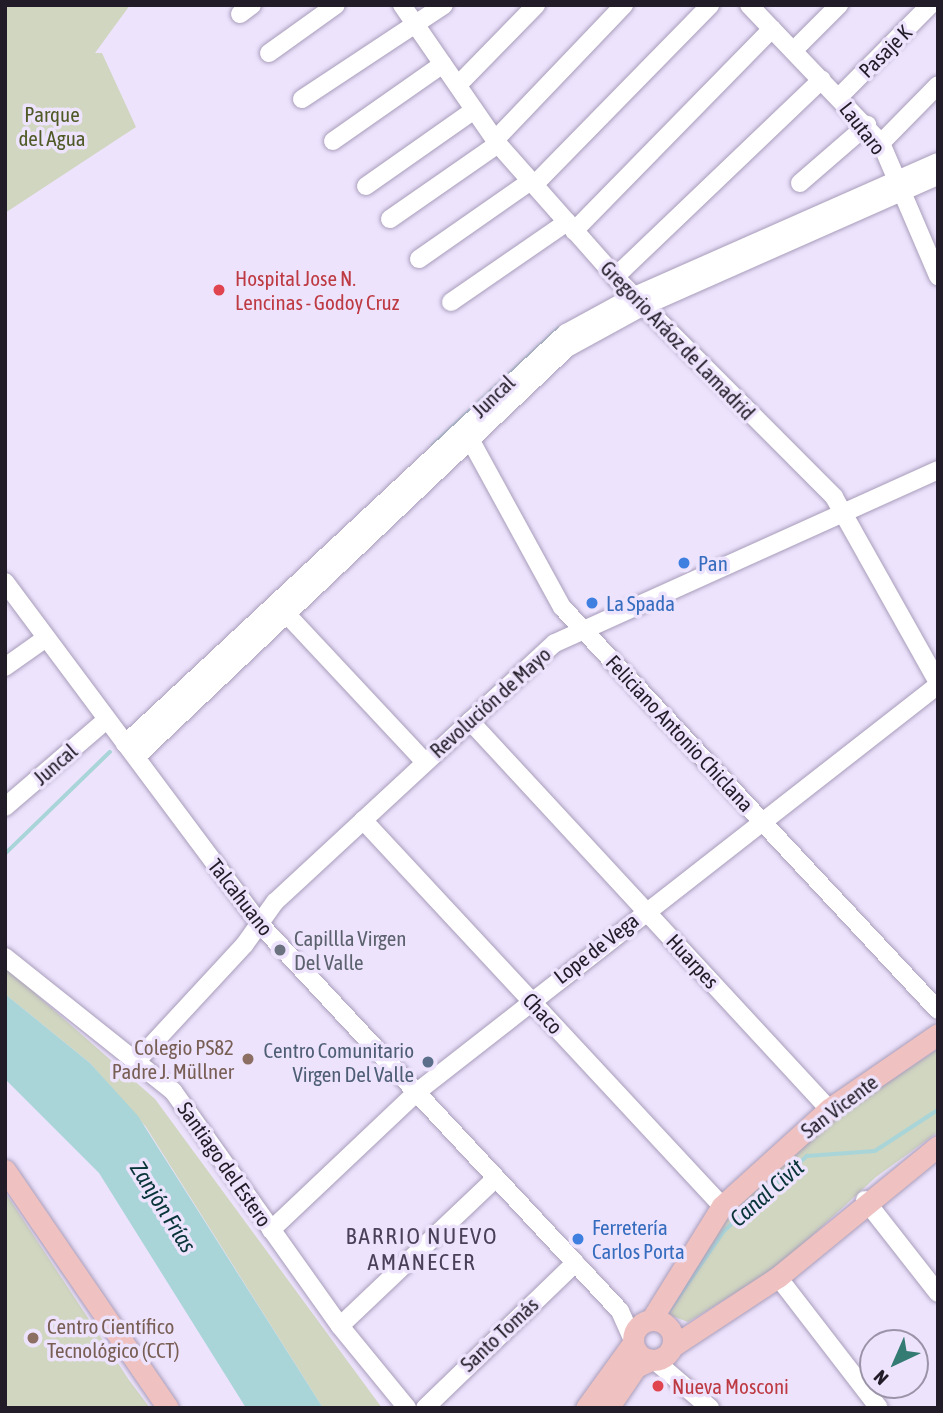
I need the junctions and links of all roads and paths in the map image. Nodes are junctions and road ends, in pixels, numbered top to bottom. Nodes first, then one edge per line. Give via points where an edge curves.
1 (336, 5) edge
2 (402, 5) edge
3 (444, 5) edge
4 (536, 5) edge
5 (624, 5) edge
6 (710, 5) edge
7 (839, 5) edge
8 (930, 5) edge
9 (753, 6) edge
10 (414, 22) junction
11 (772, 29) junction
12 (794, 50) junction
13 (269, 53) dead end
14 (443, 64) junction
15 (822, 79) junction
16 (457, 85) junction
17 (938, 85) edge
18 (839, 96) junction
19 (302, 99) dead end
20 (474, 110) junction
21 (867, 125) junction
22 (333, 141) dead end
23 (496, 142) junction
24 (881, 143) junction
25 (938, 162) edge
26 (938, 176) edge
27 (533, 183) junction
28 (800, 184) dead end
29 (366, 186) dead end
30 (897, 187) junction
31 (390, 219) dead end
32 (571, 226) junction
33 (419, 258) dead end
34 (938, 276) edge
35 (615, 277) junction
36 (451, 302) dead end
37 (637, 302) junction
38 (466, 432) junction
39 (938, 470) edge
40 (842, 512) junction
41 (5, 582) edge
42 (280, 608) junction
43 (581, 627) junction
44 (46, 638) junction
45 (5, 667) edge
46 (938, 684) edge
47 (105, 721) junction
48 (470, 721) junction
49 (130, 750) junction
50 (425, 762) junction
51 (5, 807) edge
52 (363, 820) junction
53 (763, 821) junction
54 (646, 910) junction
55 (258, 922) junction
56 (5, 957) edge
57 (531, 1000) junction
58 (938, 1010) edge
59 (938, 1034) edge
60 (134, 1063) junction
61 (416, 1092) junction
62 (830, 1110) junction
63 (938, 1146) edge
64 (5, 1170) edge
65 (496, 1178) junction
66 (865, 1200) junction
67 (722, 1206) junction
68 (271, 1230) junction
69 (575, 1263) junction
70 (778, 1277) junction
71 (938, 1293) edge
72 (620, 1311) junction
73 (649, 1320) junction
74 (340, 1326) junction
75 (633, 1341) junction
76 (662, 1354) junction
77 (168, 1408) edge
78 (407, 1408) edge
79 (425, 1408) edge
80 (586, 1408) edge
81 (608, 1408) edge
82 (710, 1408) edge
83 (716, 1408) edge
84 (879, 1408) edge

1 - 13 street
2 - 10 street, Gregorio Aráoz de Lamadrid
3 - 10 street
4 - 16 street
5 - 23 street
6 - 27 street
7 - 12 street
8 - 18 street, Pasaje K
9 - 11 street, Lautaro
10 - 14 street, Gregorio Aráoz de Lamadrid
10 - 19 street
11 - 12 street, Lautaro
11 - 32 street
12 - 15 street, Lautaro
14 - 16 street, Gregorio Aráoz de Lamadrid
14 - 22 street
15 - 18 street, Lautaro
15 - 35 street
16 - 20 street, Gregorio Aráoz de Lamadrid
17 - 24 street
18 - 21 street, Lautaro
20 - 23 street, Gregorio Aráoz de Lamadrid
20 - 29 street
21 - 24 street, Lautaro
21 - 28 street
23 - 27 street, Gregorio Aráoz de Lamadrid
23 - 31 street
24 - 30 street, Lautaro
25 - 30 street, Juncal
26 - 30 street, Juncal
27 - 32 street, Gregorio Aráoz de Lamadrid
27 - 33 street
30 - 34 street, Lautaro
30 - 37 street, Juncal
32 - 35 street, Gregorio Aráoz de Lamadrid
32 - 36 street
35 - 37 street, Gregorio Aráoz de Lamadrid
37 - 38 street, Juncal via 568,348
37 - 40 street, Gregorio Aráoz de Lamadrid
38 - 42 street, Juncal
38 - 43 street, Feliciano Antonio Chiclana via 562,607
39 - 40 street, Revolución de Mayo
40 - 43 street, Revolución de Mayo
40 - 46 street, Gregorio Aráoz de Lamadrid
41 - 44 street, Talcahuano
42 - 49 street, Juncal
42 - 50 street
43 - 48 street, Revolución de Mayo
43 - 53 street, Feliciano Antonio Chiclana
44 - 45 street
44 - 47 street, Talcahuano
46 - 53 street, Lope de Vega
47 - 49 street, Talcahuano
47 - 51 street, Juncal
48 - 50 street, Revolución de Mayo
48 - 54 street, Huarpes
49 - 55 street, Talcahuano
50 - 52 street, Revolución de Mayo
52 - 55 street, Revolución de Mayo
52 - 57 street, Chaco
53 - 54 street, Lope de Vega
53 - 58 street, Feliciano Antonio Chiclana
54 - 57 street, Lope de Vega
54 - 62 street, Huarpes
55 - 60 street, Revolución de Mayo
55 - 61 street, Talcahuano
56 - 60 street, Santiago del Estero
57 - 61 street, Lope de Vega
57 - 67 street, Chaco
59 - 62 main road, San Vicente
60 - 68 street, Santiago del Estero via 173,1091
61 - 65 street, Talcahuano
61 - 68 street, Lope de Vega
62 - 67 main road, San Vicente
63 - 66 main road
64 - 77 main road
65 - 69 street, Talcahuano
65 - 74 street
66 - 70 main road
66 - 71 street
67 - 73 main road, San Vicente
68 - 74 street, Santiago del Estero
69 - 72 street, Talcahuano
69 - 79 street, Santo Tomás
70 - 76 main road
70 - 84 street
72 - 73 street, Talcahuano
72 - 75 street, Talcahuano
73 - 75 main road, San Vicente
73 - 76 main road via 669,1327
74 - 78 street, Santiago del Estero
75 - 76 main road
75 - 80 main road
76 - 81 main road via 636,1367
76 - 82 street
76 - 83 street

